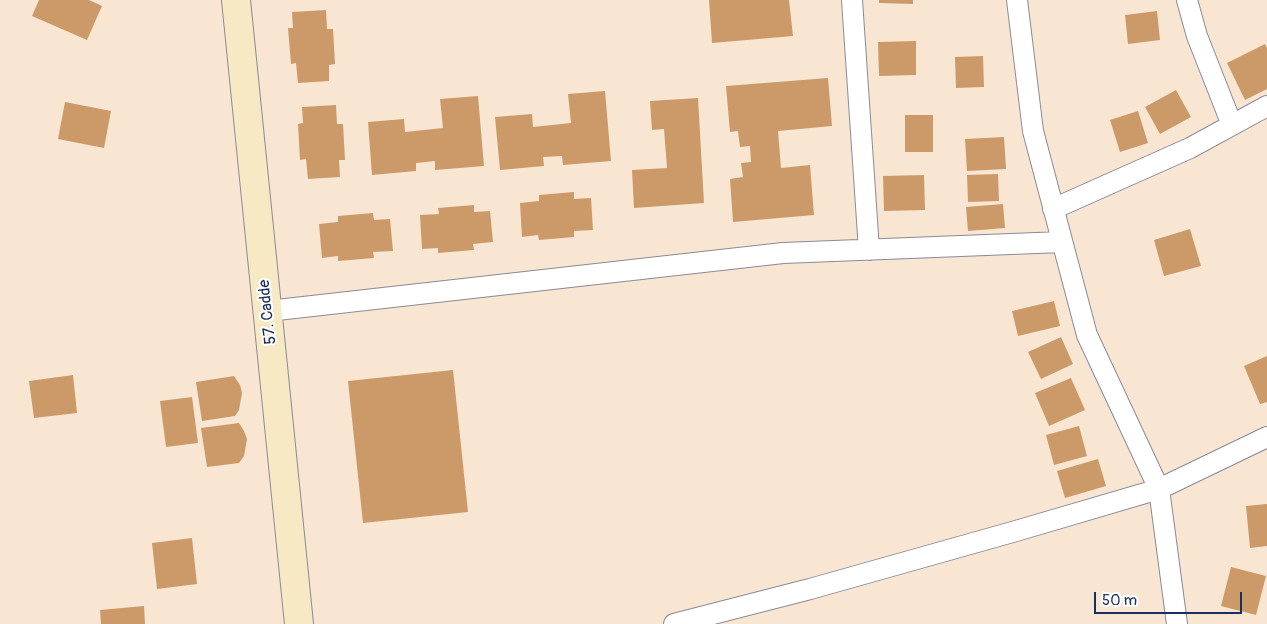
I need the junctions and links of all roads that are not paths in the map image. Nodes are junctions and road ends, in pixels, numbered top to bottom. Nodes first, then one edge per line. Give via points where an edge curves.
1 (236, 0) edge
2 (852, 0) edge
3 (1017, 0) edge
4 (1186, 0) edge
5 (1267, 106) edge
6 (1232, 125) junction
7 (1053, 210) junction
8 (1062, 242) junction
9 (869, 250) junction
10 (268, 311) junction
11 (1267, 437) edge
12 (1158, 490) junction
13 (298, 624) edge
14 (674, 624) edge
15 (1177, 624) edge

1 - 10 street, 57. Cadde
2 - 9 street
3 - 7 street via 1032,131
4 - 6 street
5 - 6 street
6 - 7 street via 1190,148
7 - 8 street
8 - 9 street
8 - 12 street via 1087,335
9 - 10 street via 783,253
10 - 13 street, 57. Cadde
11 - 12 street
12 - 14 street via 810,590
12 - 15 street

